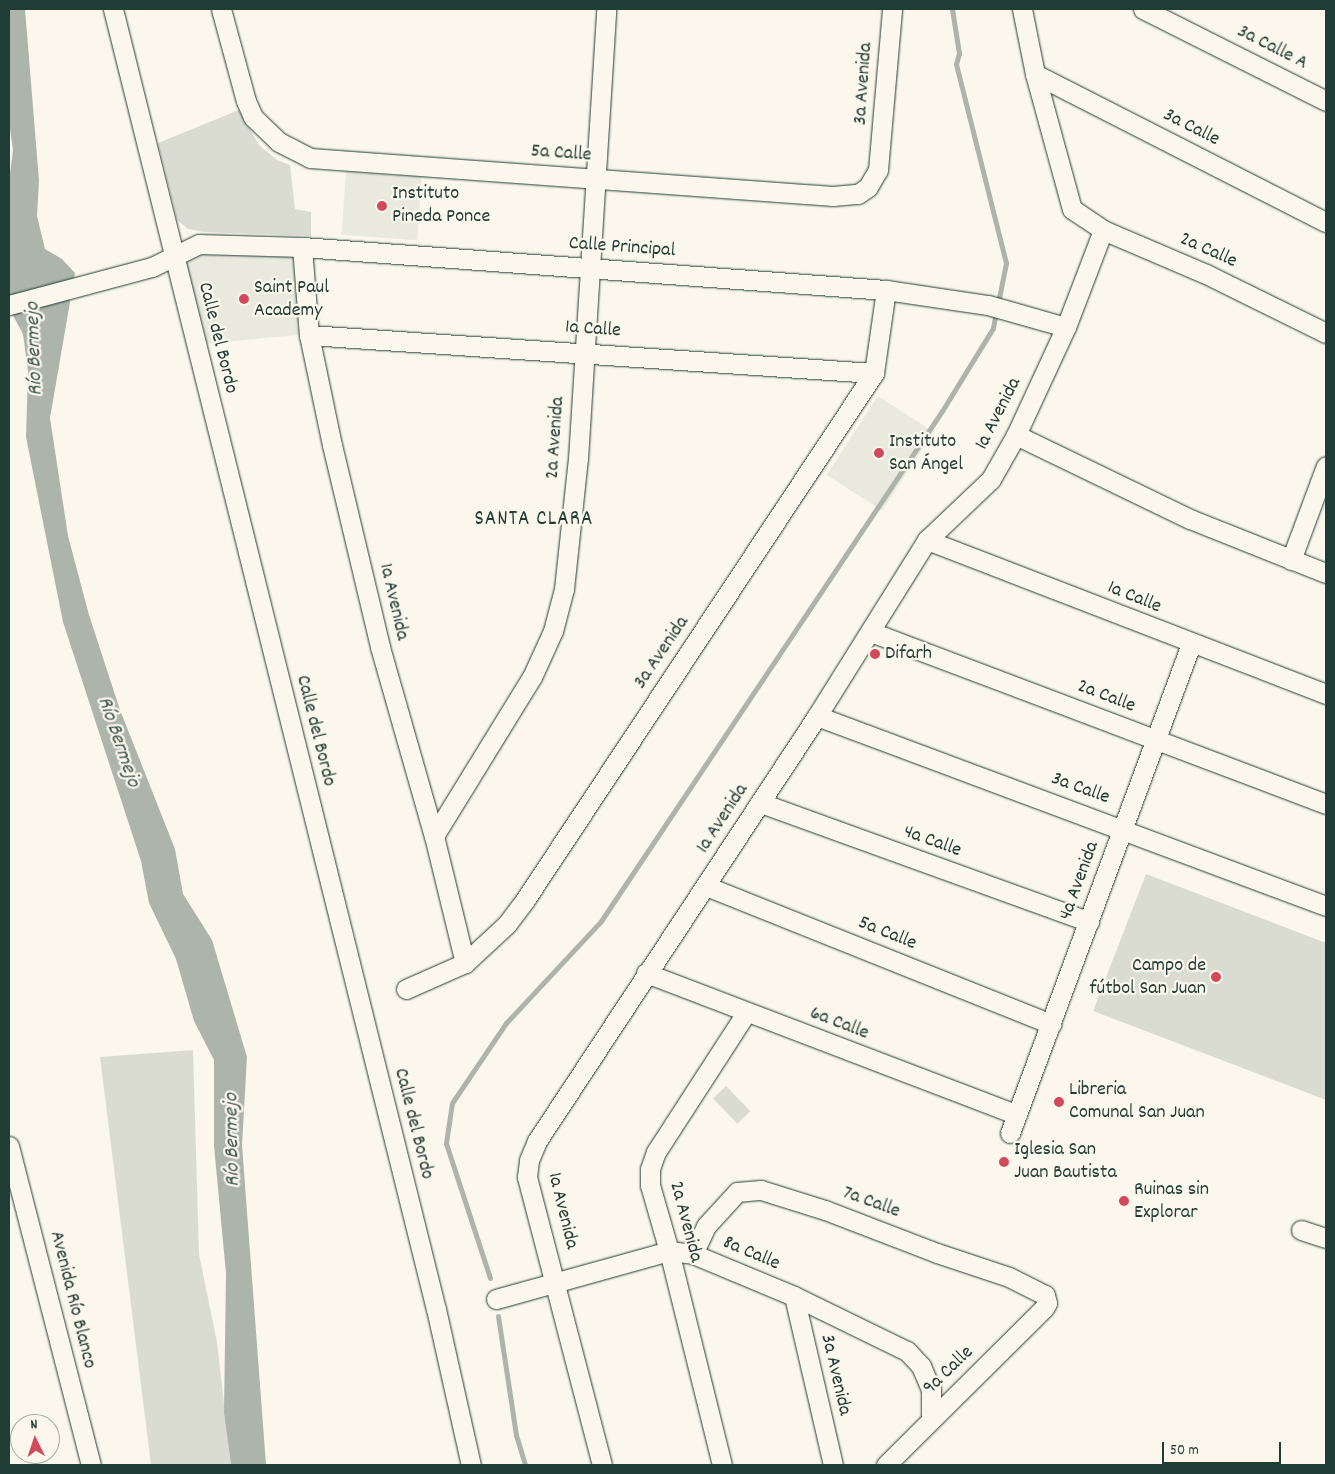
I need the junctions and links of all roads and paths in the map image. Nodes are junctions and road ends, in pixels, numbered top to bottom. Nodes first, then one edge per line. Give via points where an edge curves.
1 (113, 9) edge
2 (221, 9) edge
3 (606, 9) edge
4 (892, 9) edge
5 (1022, 9) edge
6 (1143, 9) edge
7 (1036, 74) junction
8 (1326, 101) edge
9 (881, 163) joint
10 (595, 179) junction
11 (1326, 222) edge
12 (1103, 230) junction
13 (302, 247) junction
14 (173, 254) junction
15 (589, 268) junction
16 (886, 290) junction
17 (9, 305) edge
18 (1066, 327) junction
19 (1326, 333) edge
20 (309, 336) junction
21 (583, 352) junction
22 (874, 373) junction
23 (1016, 435) junction
24 (1326, 466) edge
25 (927, 540) junction
26 (1290, 560) junction
27 (1326, 573) edge
28 (871, 632) junction
29 (1191, 644) junction
30 (1326, 694) edge
31 (817, 716) junction
32 (1158, 740) junction
33 (761, 803) junction
34 (1326, 804) edge
35 (1124, 829) junction
36 (434, 836) junction
37 (706, 886) junction
38 (1326, 906) edge
39 (1089, 922) junction
40 (465, 963) junction
41 (646, 973) junction
42 (406, 989) dead end
43 (746, 1013) junction
44 (1051, 1024) junction
45 (1017, 1115) junction
46 (1010, 1133) dead end
47 (9, 1146) edge
48 (1301, 1230) dead end
49 (1326, 1238) edge
50 (669, 1251) junction
51 (693, 1254) junction
52 (556, 1282) junction
53 (794, 1296) junction
54 (496, 1299) dead end
55 (1044, 1308) joint
56 (931, 1419) junction
57 (91, 1465) edge
58 (471, 1465) edge
59 (602, 1465) edge
60 (722, 1465) edge
61 (833, 1465) edge
62 (886, 1465) edge

1 - 14 street, Calle del Bordo
2 - 10 street, 5a Calle via 253,117 279,142 310,158
3 - 10 street, 2a Avenida
4 - 9 street, 3a Avenida
5 - 7 street
6 - 8 street, 3a Calle A
7 - 11 street, 3a Calle
7 - 12 street, 2a Calle via 1072,209
9 - 10 street, 5a Calle via 868,187 858,194 847,195
10 - 15 street, 2a Avenida
12 - 18 street, 1a Avenida
12 - 19 street, 2a Calle via 1206,274
13 - 14 street, Calle Principal via 199,244
13 - 15 street, Calle Principal
13 - 20 street, 1a Avenida
14 - 17 street, Calle Principal via 152,267
14 - 58 street, Calle del Bordo via 436,1309
15 - 16 street, Calle Principal
15 - 21 street, 2a Avenida
16 - 18 street, Calle Principal via 988,305
16 - 22 street, 3a Avenida
18 - 23 street, 1a Avenida
20 - 21 street, 1a Calle
20 - 36 street, 1a Avenida via 380,647
21 - 22 street, 1a Calle
21 - 36 street, 2a Avenida via 578,459 568,558 553,631 532,677
22 - 40 street, 3a Avenida via 526,900 507,924
23 - 25 street, 1a Avenida via 991,480
23 - 26 street via 1181,515
24 - 26 street
25 - 28 street, 1a Avenida
25 - 29 street, 1a Calle
26 - 27 street
28 - 31 street, 1a Avenida
28 - 32 street, 2a Calle
29 - 30 street, 1a Calle
29 - 32 street, 4a Avenida
31 - 33 street, 1a Avenida
31 - 35 street, 3a Calle
32 - 34 street, 2a Calle
32 - 35 street, 4a Avenida
33 - 37 street, 1a Avenida
33 - 39 street, 4a Calle
35 - 38 street, 3a Calle
35 - 39 street, 4a Avenida
36 - 40 street, 1a Avenida
37 - 41 street, 1a Avenida
37 - 44 street, 5a Calle
39 - 44 street, 4a Avenida
40 - 42 street, 3a Avenida
41 - 43 street, 6a Calle
41 - 52 street, 1a Avenida via 529,1160 527,1177
43 - 45 street, 6a Calle
43 - 50 street, 2a Avenida via 656,1152 650,1169 650,1185
44 - 45 street, 4a Avenida
45 - 46 street, 4a Avenida
47 - 57 street, Avenida Río Blanco
48 - 49 street
50 - 51 street, 8a Calle
50 - 52 street, 8a Calle
50 - 60 street, 2a Avenida
51 - 53 street, 8a Calle
51 - 55 street, 7a Calle via 706,1226 737,1192 761,1190 1009,1277 1045,1295 1047,1303
52 - 54 street, 8a Calle
52 - 59 street, 1a Avenida
53 - 56 street, 8a Calle via 907,1351 921,1366 931,1389
53 - 61 street, 3a Avenida
55 - 56 street, 9a Calle
56 - 62 street, 9a Calle

